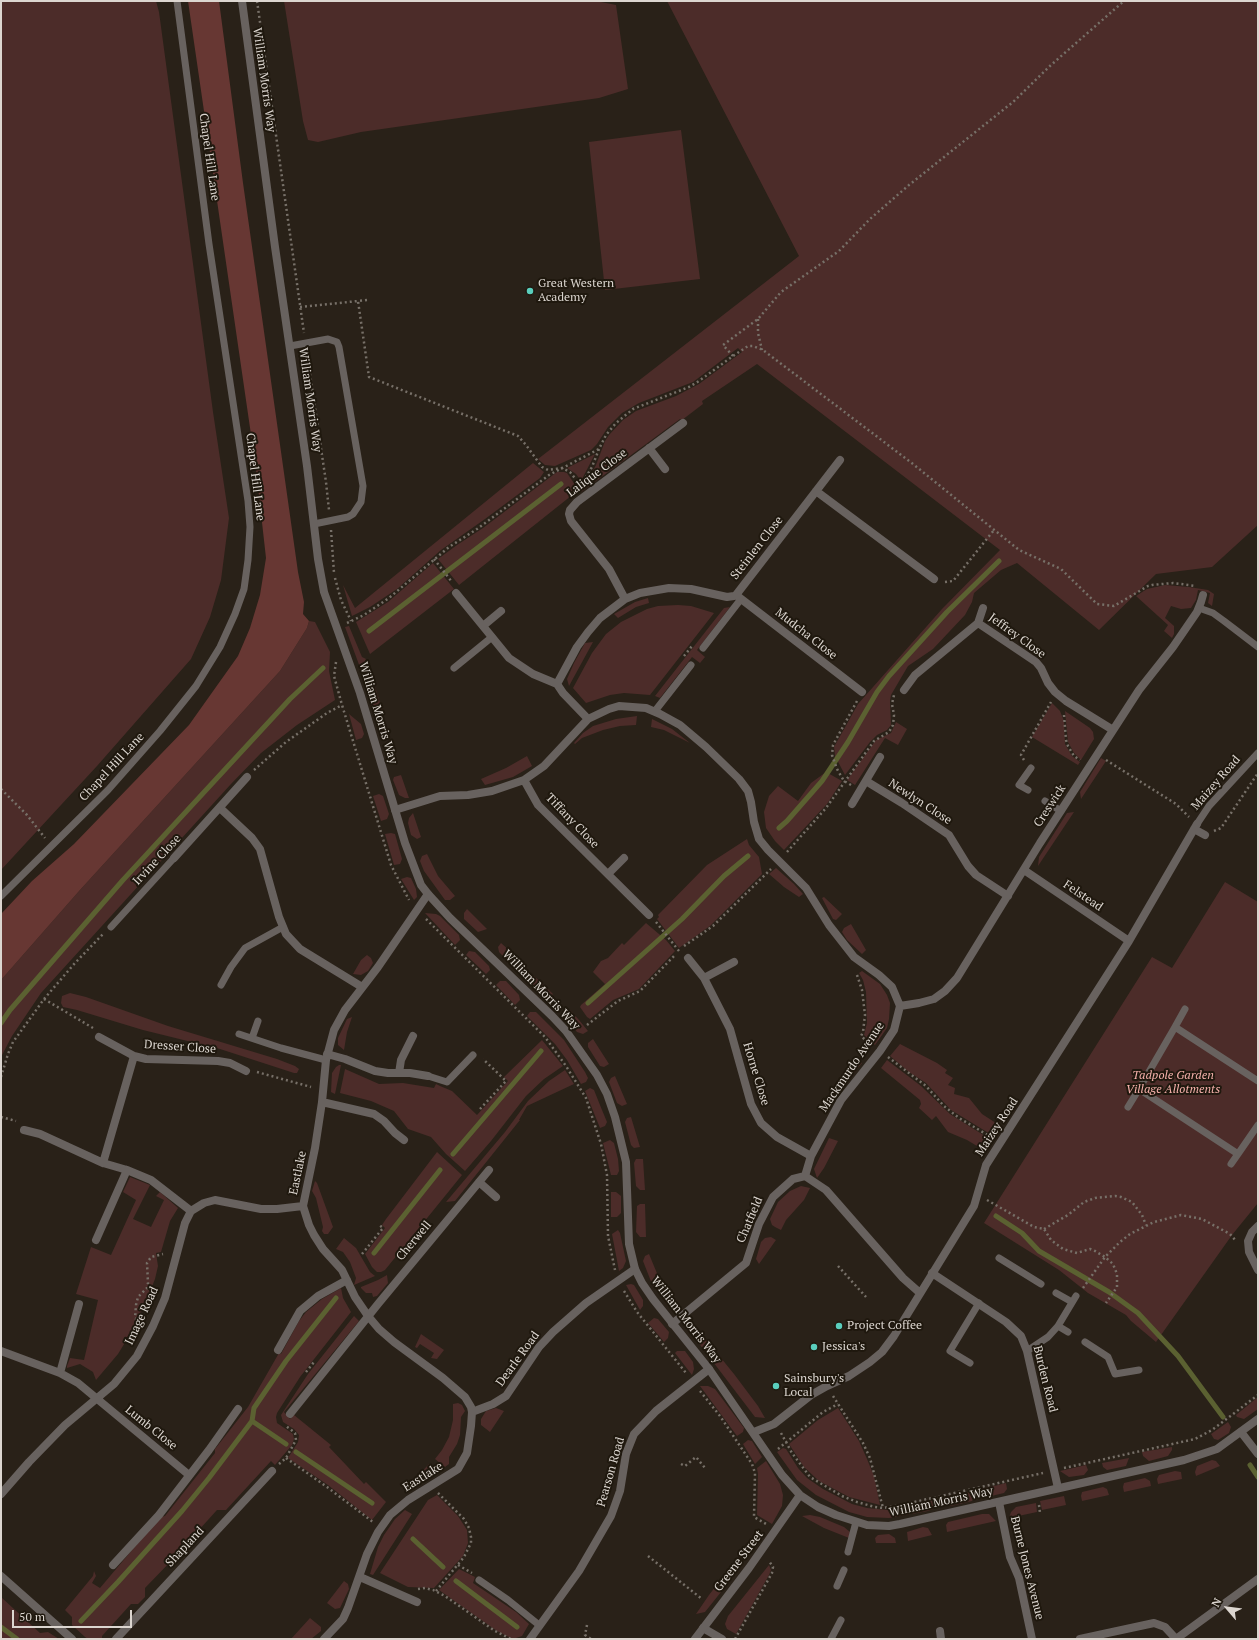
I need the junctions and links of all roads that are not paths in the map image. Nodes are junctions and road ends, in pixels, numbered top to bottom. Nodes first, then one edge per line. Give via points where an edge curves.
1 (177, 1) edge
2 (242, 1) edge
3 (290, 346) junction
4 (682, 423) dead end
5 (649, 448) junction
6 (840, 460) dead end
7 (665, 469) dead end
8 (816, 491) junction
9 (314, 524) junction
10 (934, 579) road end
11 (1202, 591) road end
12 (456, 593) dead end
13 (739, 597) junction
14 (625, 599) junction
15 (983, 608) dead end
16 (1199, 608) junction
17 (501, 611) dead end
18 (978, 623) junction
19 (483, 626) junction
20 (492, 637) junction
21 (1258, 647) edge
22 (703, 648) dead end
23 (691, 665) dead end
24 (454, 668) dead end
25 (557, 684) junction
26 (901, 690) road end
27 (862, 692) road end
28 (655, 711) junction
29 (588, 719) junction
30 (1113, 730) junction
31 (1258, 753) edge
32 (880, 757) dead end
33 (1031, 768) road end
34 (247, 777) road end
35 (524, 780) junction
36 (866, 781) junction
37 (1028, 790) dead end
38 (1045, 802) dead end
39 (852, 804) dead end
40 (220, 808) junction
41 (395, 810) junction
42 (1061, 811) junction
43 (1196, 827) junction
44 (1204, 835) road end
45 (174, 858) joint
46 (624, 858) dead end
47 (1024, 870) junction
48 (608, 874) junction
49 (428, 894) junction
50 (1, 896) edge
51 (1008, 896) junction
52 (652, 918) road end
53 (111, 927) road end
54 (283, 927) junction
55 (1129, 941) junction
56 (688, 958) dead end
57 (734, 962) dead end
58 (704, 978) junction
59 (221, 985) dead end
60 (362, 987) junction
61 (900, 1006) junction
62 (1185, 1010) dead end
63 (258, 1021) dead end
64 (1175, 1027) junction
65 (239, 1034) dead end
66 (413, 1036) dead end
67 (99, 1037) road end
68 (252, 1038) junction
69 (473, 1055) road end
70 (134, 1056) junction
71 (326, 1057) junction
72 (246, 1071) road end
73 (399, 1073) junction
74 (428, 1076) joint
75 (1258, 1081) edge
76 (1139, 1089) junction
77 (322, 1102) junction
78 (1128, 1107) dead end
79 (1258, 1124) edge
80 (24, 1130) dead end
81 (404, 1140) dead end
82 (1238, 1154) junction
83 (811, 1156) junction
84 (103, 1163) junction
85 (1231, 1164) dead end
86 (127, 1170) junction
87 (489, 1170) dead end
88 (805, 1176) junction
89 (479, 1182) junction
90 (496, 1197) dead end
91 (303, 1206) junction
92 (191, 1211) junction
93 (1258, 1226) edge
94 (96, 1240) dead end
95 (1000, 1258) dead end
96 (635, 1268) junction
97 (1258, 1270) edge
98 (932, 1273) junction
99 (347, 1280) junction
100 (1042, 1284) dead end
101 (920, 1293) junction
102 (1056, 1293) dead end
103 (979, 1303) junction
104 (79, 1304) dead end
105 (368, 1316) junction
106 (672, 1324) junction
107 (1058, 1326) junction
108 (1068, 1332) dead end
109 (1085, 1342) dead end
110 (278, 1350) dead end
111 (1028, 1351) junction
112 (1, 1352) edge
113 (970, 1363) dead end
114 (709, 1369) junction
115 (1139, 1370) dead end
116 (60, 1374) junction
117 (96, 1399) junction
118 (238, 1409) dead end
119 (472, 1412) junction
120 (290, 1414) dead end
121 (1258, 1419) edge
122 (754, 1432) junction
123 (1241, 1432) junction
124 (1258, 1454) edge
125 (272, 1471) dead end
126 (189, 1475) junction
127 (1058, 1488) junction
128 (1, 1494) edge
129 (800, 1495) junction
130 (998, 1502) junction
131 (856, 1522) junction
132 (848, 1552) dead end
133 (114, 1565) dead end
134 (844, 1570) dead end
135 (1, 1576) edge
136 (360, 1577) junction
137 (1258, 1579) edge
138 (479, 1580) dead end
139 (836, 1586) dead end
140 (417, 1602) dead end
141 (841, 1620) dead end
142 (539, 1625) junction
143 (703, 1628) junction
144 (72, 1639) edge
145 (116, 1639) edge
146 (324, 1639) edge
147 (530, 1639) edge
148 (695, 1639) edge
149 (722, 1639) edge
150 (831, 1639) edge
151 (1032, 1639) edge
152 (1080, 1639) edge
153 (1176, 1639) edge

1 - 50 lane, Chapel Hill Lane via 209,244 248,501 250,527 244,589 220,647 196,686 108,790
2 - 3 street, William Morris Way
3 - 9 street, William Morris Way
3 - 9 lane via 328,339 337,342 363,486 361,502 353,514
4 - 5 street, Lalique Close
5 - 7 street
5 - 14 street, Lalique Close via 570,510 569,518 609,569
6 - 8 street, Steinlen Close
8 - 10 street
8 - 13 street, Steinlen Close
9 - 41 street, William Morris Way via 324,592 360,693
11 - 16 street, Creswick
12 - 19 street
13 - 14 street, Steinlen Close via 669,588 640,593
13 - 22 lane
13 - 27 street, Mudcha Close
14 - 25 street, Steinlen Close via 600,618 588,632
15 - 18 street, Jeffrey Close
16 - 21 lane via 1224,621
16 - 30 street, Creswick
17 - 19 street
18 - 26 street, Jeffrey Close via 915,675
18 - 30 street, Jeffrey Close via 1036,662 1064,704
19 - 20 street
20 - 24 lane
20 - 25 street via 509,658 533,674
23 - 28 lane
25 - 29 street
28 - 29 street via 620,706
28 - 61 street via 680,725 739,779 748,791 759,838 806,888 829,925 854,957 892,987
29 - 35 street via 544,766
30 - 42 street, Creswick
31 - 43 lane, Maizey Road via 1209,806
32 - 36 street
33 - 37 lane via 1019,785
34 - 40 street, Irvine Close
35 - 41 street via 492,791 440,796
35 - 48 street, Tiffany Close via 538,805
36 - 39 street
36 - 51 street, Newlyn Close via 949,835 976,875
38 - 42 lane
40 - 45 street, Irvine Close
40 - 54 street via 260,849
41 - 49 street, William Morris Way via 415,873
42 - 47 street, Creswick
43 - 44 street, Maizey Road
43 - 55 street, Maizey Road
45 - 53 lane, Irvine Close
46 - 48 street
47 - 51 street, Creswick
47 - 55 street, Felstead
48 - 52 street, Tiffany Close
49 - 60 street, Eastlake
49 - 96 street, William Morris Way via 552,1016 597,1075 615,1117 626,1162 629,1244
51 - 61 street, Creswick via 957,978 945,991 928,1001
54 - 59 lane via 245,948
54 - 60 street via 300,949
55 - 98 street, Maizey Road via 986,1165 974,1206
56 - 58 street, Horne Close
57 - 58 street
58 - 83 street, Horne Close via 730,1029 751,1104 761,1123 778,1137
60 - 71 street, Eastlake via 339,1020
61 - 83 street, Mackmurdo Avenue via 894,1030 841,1100
62 - 64 lane
63 - 68 lane
64 - 75 lane
64 - 76 lane
65 - 68 lane
66 - 73 street via 401,1060
67 - 70 street, Dresser Close
68 - 71 lane via 280,1048
69 - 74 lane via 447,1082
70 - 72 street, Dresser Close via 218,1061 230,1063
70 - 84 street, Dresser Close
71 - 73 street via 345,1059 375,1071
71 - 77 street, Eastlake
73 - 74 street
76 - 78 lane
76 - 82 lane
77 - 81 street via 374,1114
77 - 91 street, Eastlake via 316,1148
79 - 82 lane
80 - 84 street via 40,1134
82 - 85 lane
83 - 88 street, Mackmurdo Avenue
84 - 86 street
86 - 92 street via 158,1184
86 - 94 street
87 - 89 street, Cherwell
88 - 101 street via 826,1190 903,1278
88 - 106 street, Chatfield via 793,1179 773,1197 759,1224 746,1263
89 - 90 street
89 - 105 street, Cherwell
91 - 92 street via 261,1209 215,1200
91 - 99 street, Eastlake via 314,1235
92 - 117 street, Image Road via 185,1223 165,1298 153,1326 129,1367
93 - 97 street via 1248,1241 1249,1252
95 - 100 lane
96 - 106 street, William Morris Way via 652,1299
96 - 119 street, Dearle Road via 586,1303 553,1332 539,1347 506,1396 494,1404
98 - 101 street, Maizey Road
98 - 103 street, Burden Road
99 - 105 street, Eastlake
99 - 110 street via 318,1296 300,1312
101 - 122 street, Maizey Road via 882,1352 849,1376 811,1395 774,1424
102 - 107 lane via 1074,1299
103 - 111 street, Burden Road via 1011,1326
103 - 113 lane via 950,1351
104 - 116 street
105 - 119 street, Eastlake via 394,1342 460,1392
105 - 120 street
106 - 114 street, William Morris Way
107 - 108 lane
107 - 111 lane via 1048,1337
109 - 115 lane via 1108,1357 1115,1374
111 - 127 street, Burden Road
112 - 116 street, Lumb Close
114 - 122 street, William Morris Way
114 - 142 street, Pearson Road via 656,1411 634,1434 626,1454 620,1491 611,1516 579,1571
116 - 117 street, Lumb Close via 78,1383
117 - 126 street, Lumb Close
117 - 128 street, Image Road via 65,1425
118 - 126 street
119 - 136 street, Eastlake via 467,1453 458,1469 408,1500 390,1515 367,1554
121 - 123 street, William Morris Way
122 - 129 street, William Morris Way via 782,1475
123 - 124 street
123 - 127 street, William Morris Way via 1204,1455
125 - 145 street, Shapland
126 - 133 street via 159,1515
127 - 130 street, William Morris Way
129 - 131 street, William Morris Way via 818,1506
129 - 143 street, Greene Street
130 - 131 street, William Morris Way via 900,1524 877,1526
130 - 151 street, Burne Jones Avenue via 1010,1557 1019,1578
131 - 132 lane
134 - 139 lane
135 - 144 street
136 - 140 street
136 - 146 street, Eastlake via 343,1619
137 - 153 street
138 - 142 lane
141 - 150 lane
142 - 147 street, Pearson Road
143 - 148 street, Greene Street
143 - 149 street
152 - 153 street via 1154,1623 1165,1627

